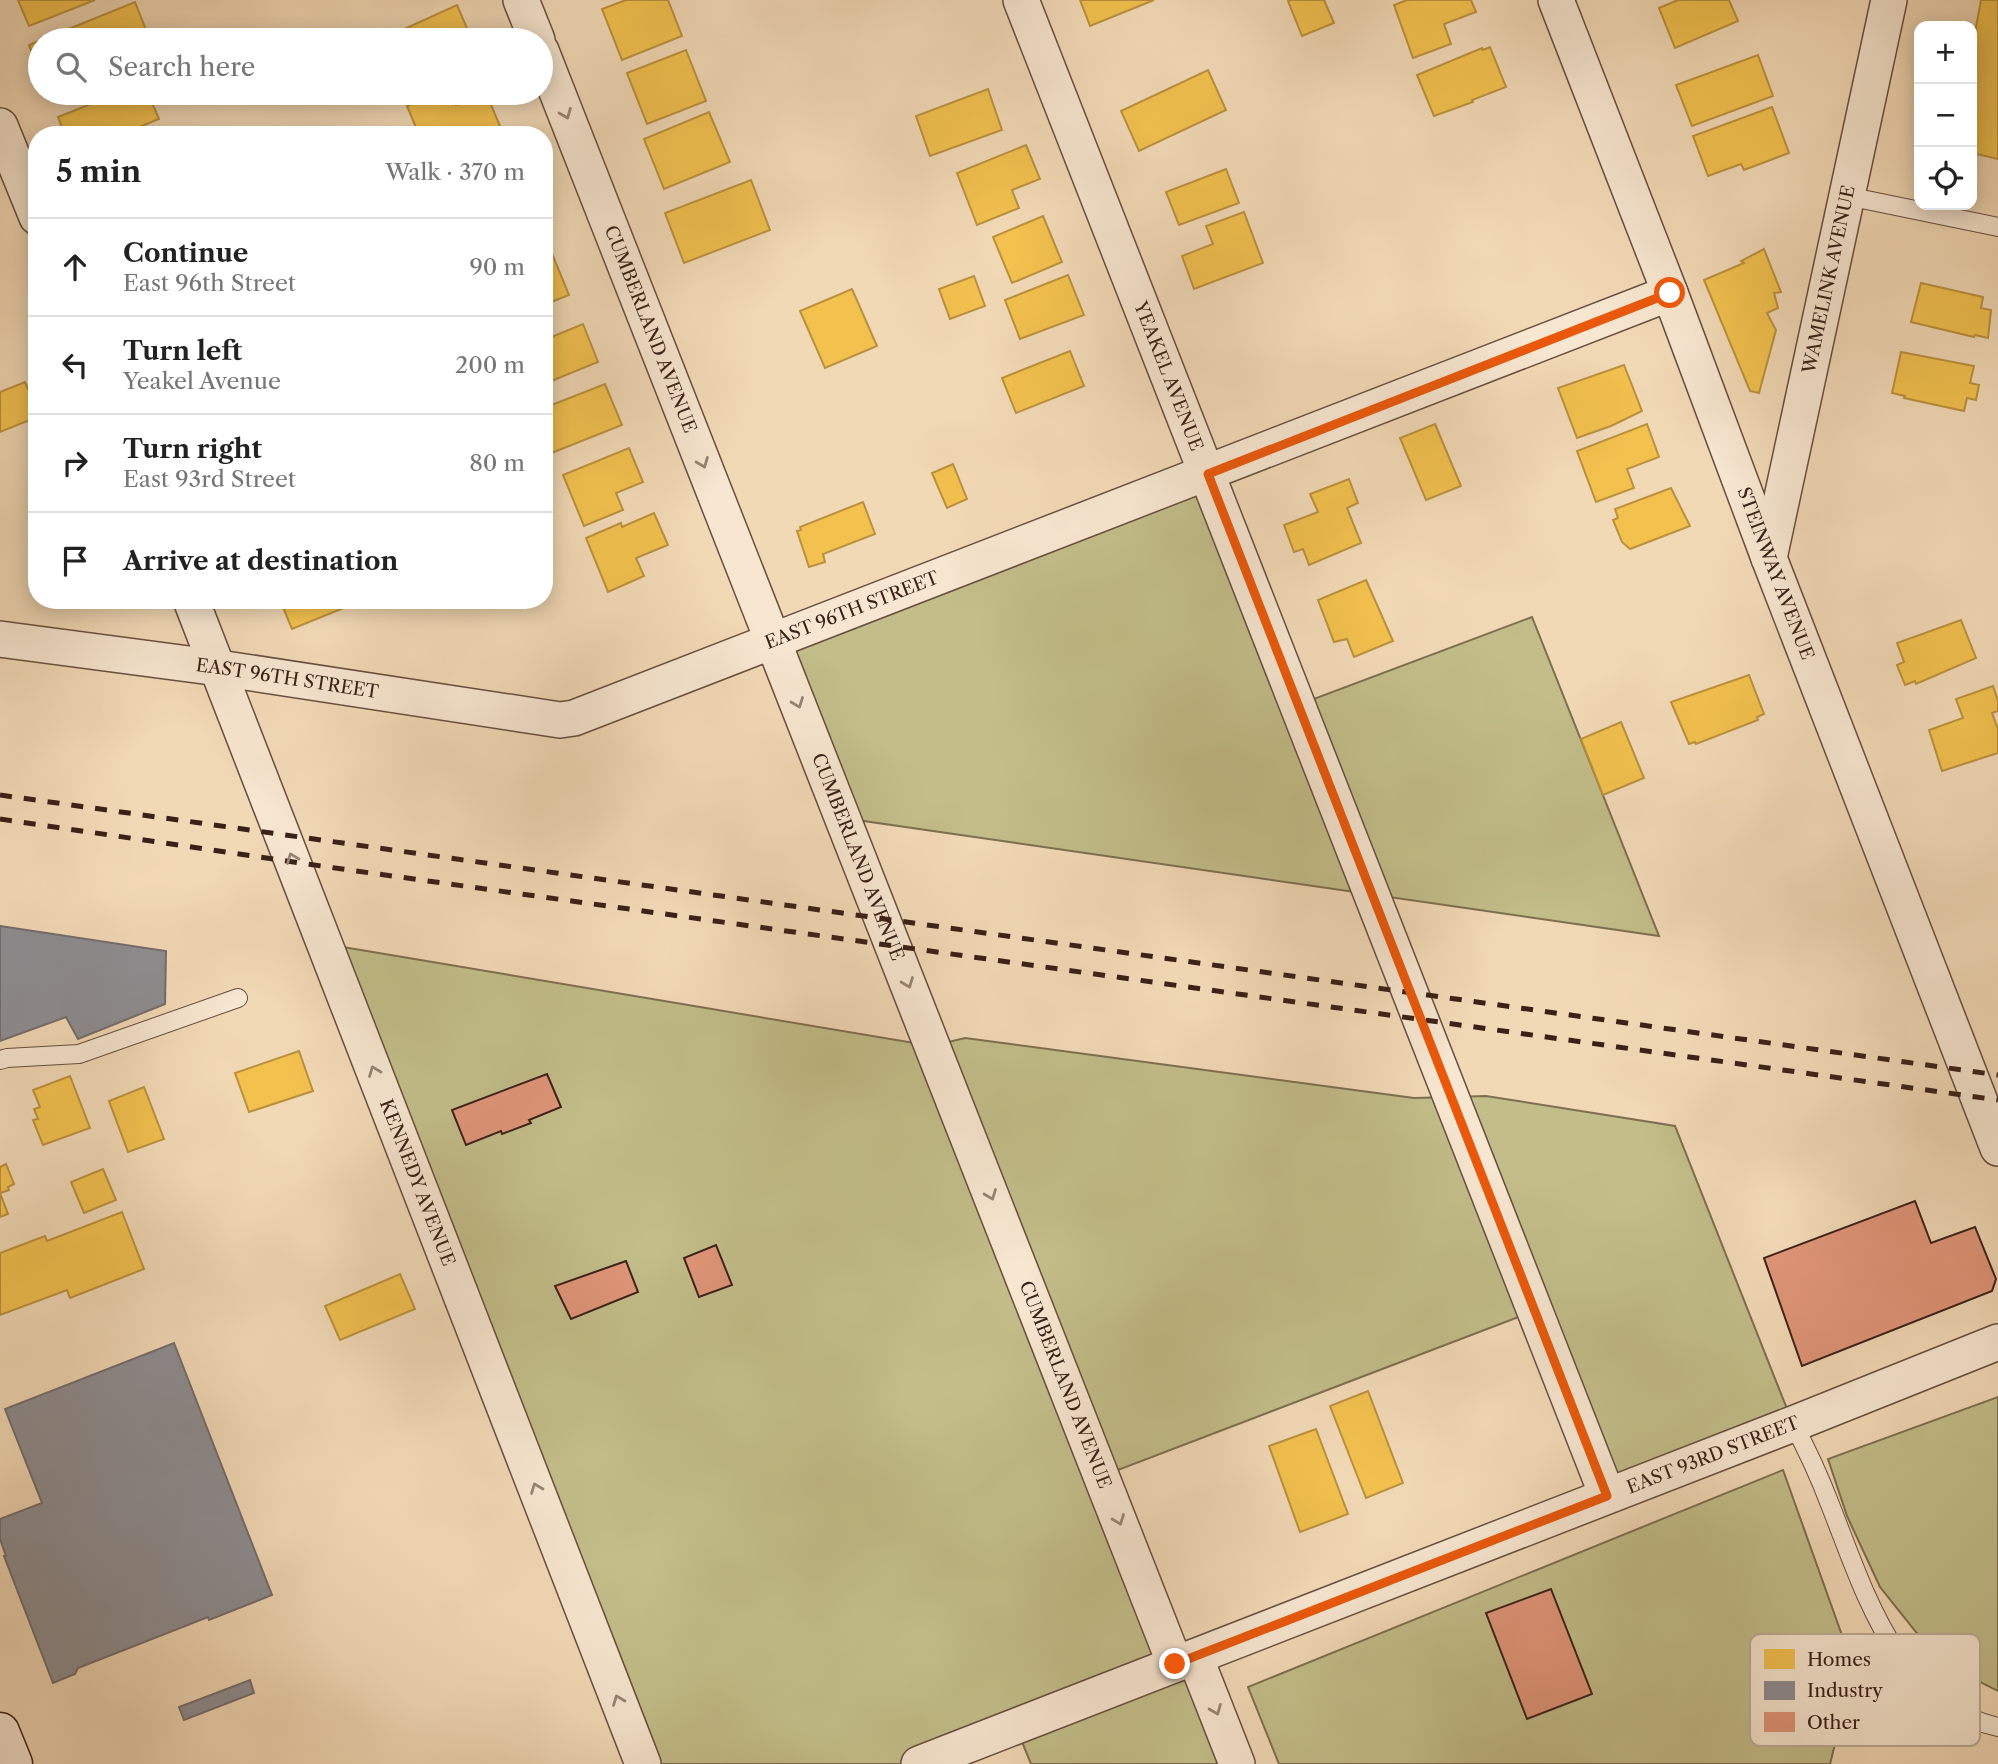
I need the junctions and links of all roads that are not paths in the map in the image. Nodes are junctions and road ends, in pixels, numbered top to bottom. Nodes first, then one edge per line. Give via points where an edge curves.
1 (521, 0) edge
2 (1021, 0) edge
3 (1556, 0) edge
4 (1889, 0) edge
5 (532, 28) edge
6 (553, 81) edge
7 (0, 126) edge
8 (28, 195) edge
9 (1847, 196) junction
10 (1998, 227) edge
11 (1670, 293) junction
12 (1208, 474) junction
13 (1769, 558) junction
14 (195, 609) edge
15 (0, 639) edge
16 (773, 639) junction
17 (219, 668) junction
18 (238, 998) dead end
19 (0, 1060) edge
20 (1998, 1148) edge
21 (1998, 1342) edge
22 (1793, 1424) junction
23 (1607, 1496) junction
24 (1888, 1634) edge
25 (1185, 1660) junction
26 (1980, 1722) edge
27 (1998, 1727) edge
28 (0, 1732) edge
29 (13, 1764) edge
30 (643, 1764) edge
31 (919, 1764) edge
32 (1237, 1764) edge

1 - 5 street
2 - 12 street, YEAKEL AVENUE
3 - 11 street, STEINWAY AVENUE
4 - 9 street, WAMELINK AVENUE
6 -> 16 street, CUMBERLAND AVENUE
7 - 8 street
9 - 10 lane
9 - 13 street, WAMELINK AVENUE
11 - 12 street, EAST 96TH STREET
11 - 13 street, STEINWAY AVENUE
12 - 16 street, EAST 96TH STREET
12 - 23 street, YEAKEL AVENUE
13 - 20 street, STEINWAY AVENUE
14 - 17 street, KENNEDY AVENUE
15 - 17 street, EAST 96TH STREET
16 - 17 street, EAST 96TH STREET via 559,720
16 -> 25 street, CUMBERLAND AVENUE
30 -> 17 street, KENNEDY AVENUE
18 - 19 lane via 79,1054
21 - 22 street, EAST 93RD STREET
22 - 23 street, EAST 93RD STREET
22 - 24 lane via 1811,1457 1867,1600
23 - 25 street, EAST 93RD STREET
25 - 31 street, EAST 93RD STREET
25 -> 32 street, CUMBERLAND AVENUE
26 - 27 lane
28 - 29 main road

